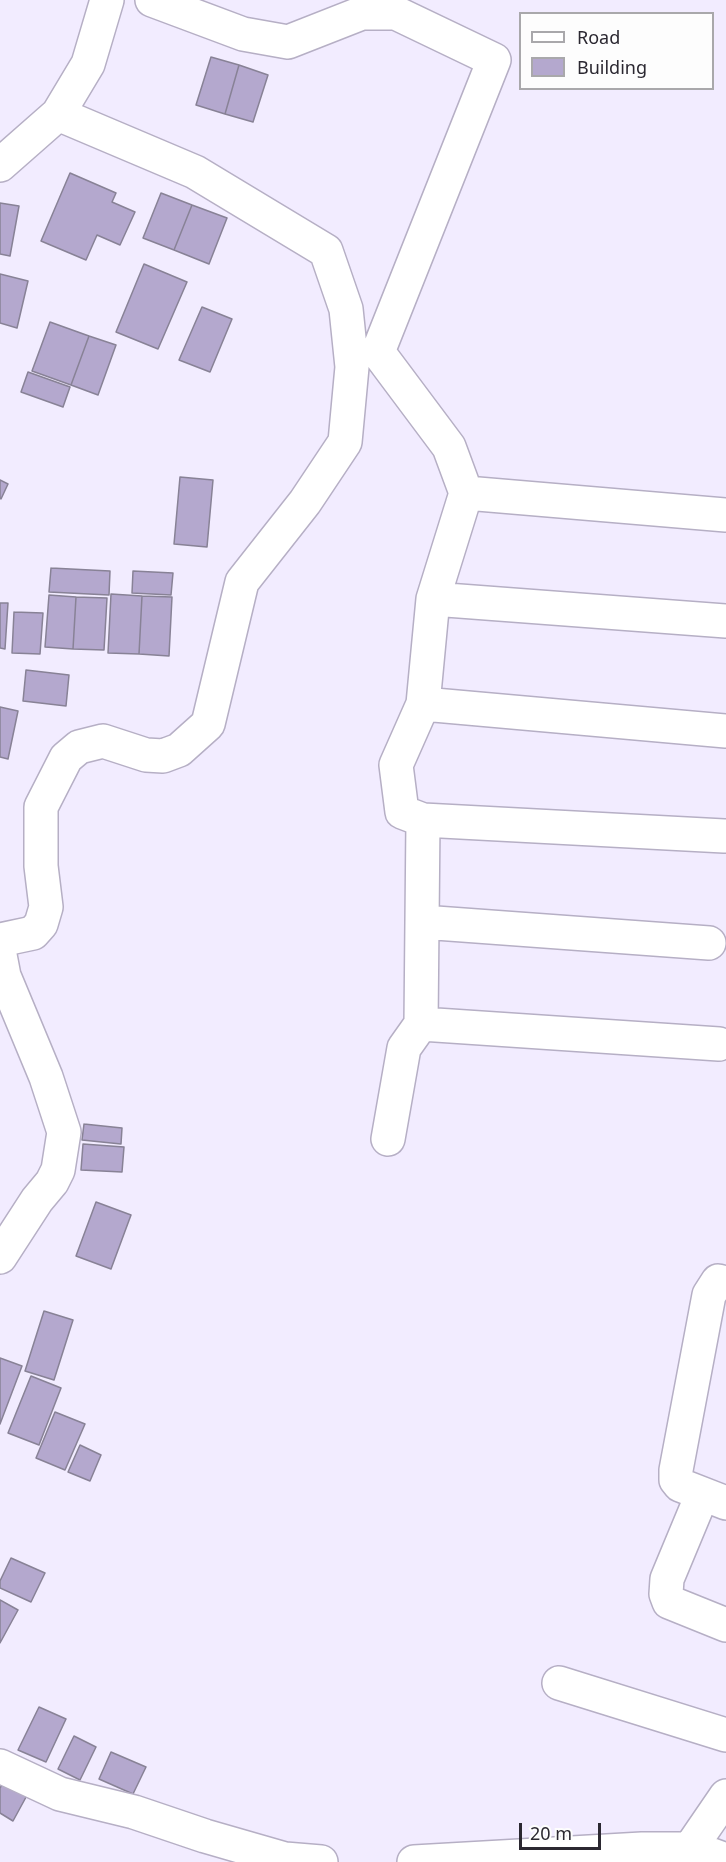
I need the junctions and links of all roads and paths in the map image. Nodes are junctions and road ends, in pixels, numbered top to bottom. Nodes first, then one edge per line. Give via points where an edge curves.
1 (107, 0) edge
2 (152, 0) edge
3 (58, 114) junction
4 (0, 165) edge
5 (466, 493) junction
6 (726, 515) edge
7 (433, 599) junction
8 (726, 621) edge
9 (423, 704) junction
10 (726, 731) edge
11 (423, 820) junction
12 (724, 836) dead end
13 (422, 922) junction
14 (0, 940) edge
15 (708, 943) dead end
16 (0, 955) edge
17 (421, 1024) junction
18 (718, 1044) dead end
19 (388, 1139) dead end
20 (0, 1257) edge
21 (726, 1283) edge
22 (714, 1499) edge
23 (726, 1625) edge
24 (559, 1683) dead end
25 (726, 1735) edge
26 (0, 1766) edge
27 (724, 1803) edge
28 (689, 1850) junction
29 (726, 1860) edge
30 (321, 1862) edge
31 (414, 1862) edge

1 - 3 street via 88,64
2 - 5 street via 243,34 288,42 362,13 396,13 494,60 378,352 449,447
3 - 4 street
3 - 14 street via 195,172 326,250 346,309 352,367 345,442 305,502 242,582 208,724 179,750 163,756 146,755 103,741 79,747 66,758 41,807 46,907 41,924 33,933
5 - 6 street
5 - 7 street
7 - 8 street
7 - 9 street
9 - 10 street
9 - 11 street via 396,765 402,812
11 - 12 street
11 - 13 street
13 - 15 street
13 - 17 street
16 - 20 street via 4,976 64,1132 58,1170 52,1182
17 - 18 street
17 - 19 street via 404,1048
21 - 22 street via 718,1281 710,1294 676,1470 680,1485
22 - 23 street via 667,1579 666,1594 669,1602
24 - 25 street
26 - 30 street via 60,1794 285,1858
27 - 28 street
28 - 29 street
28 - 31 street via 642,1849

